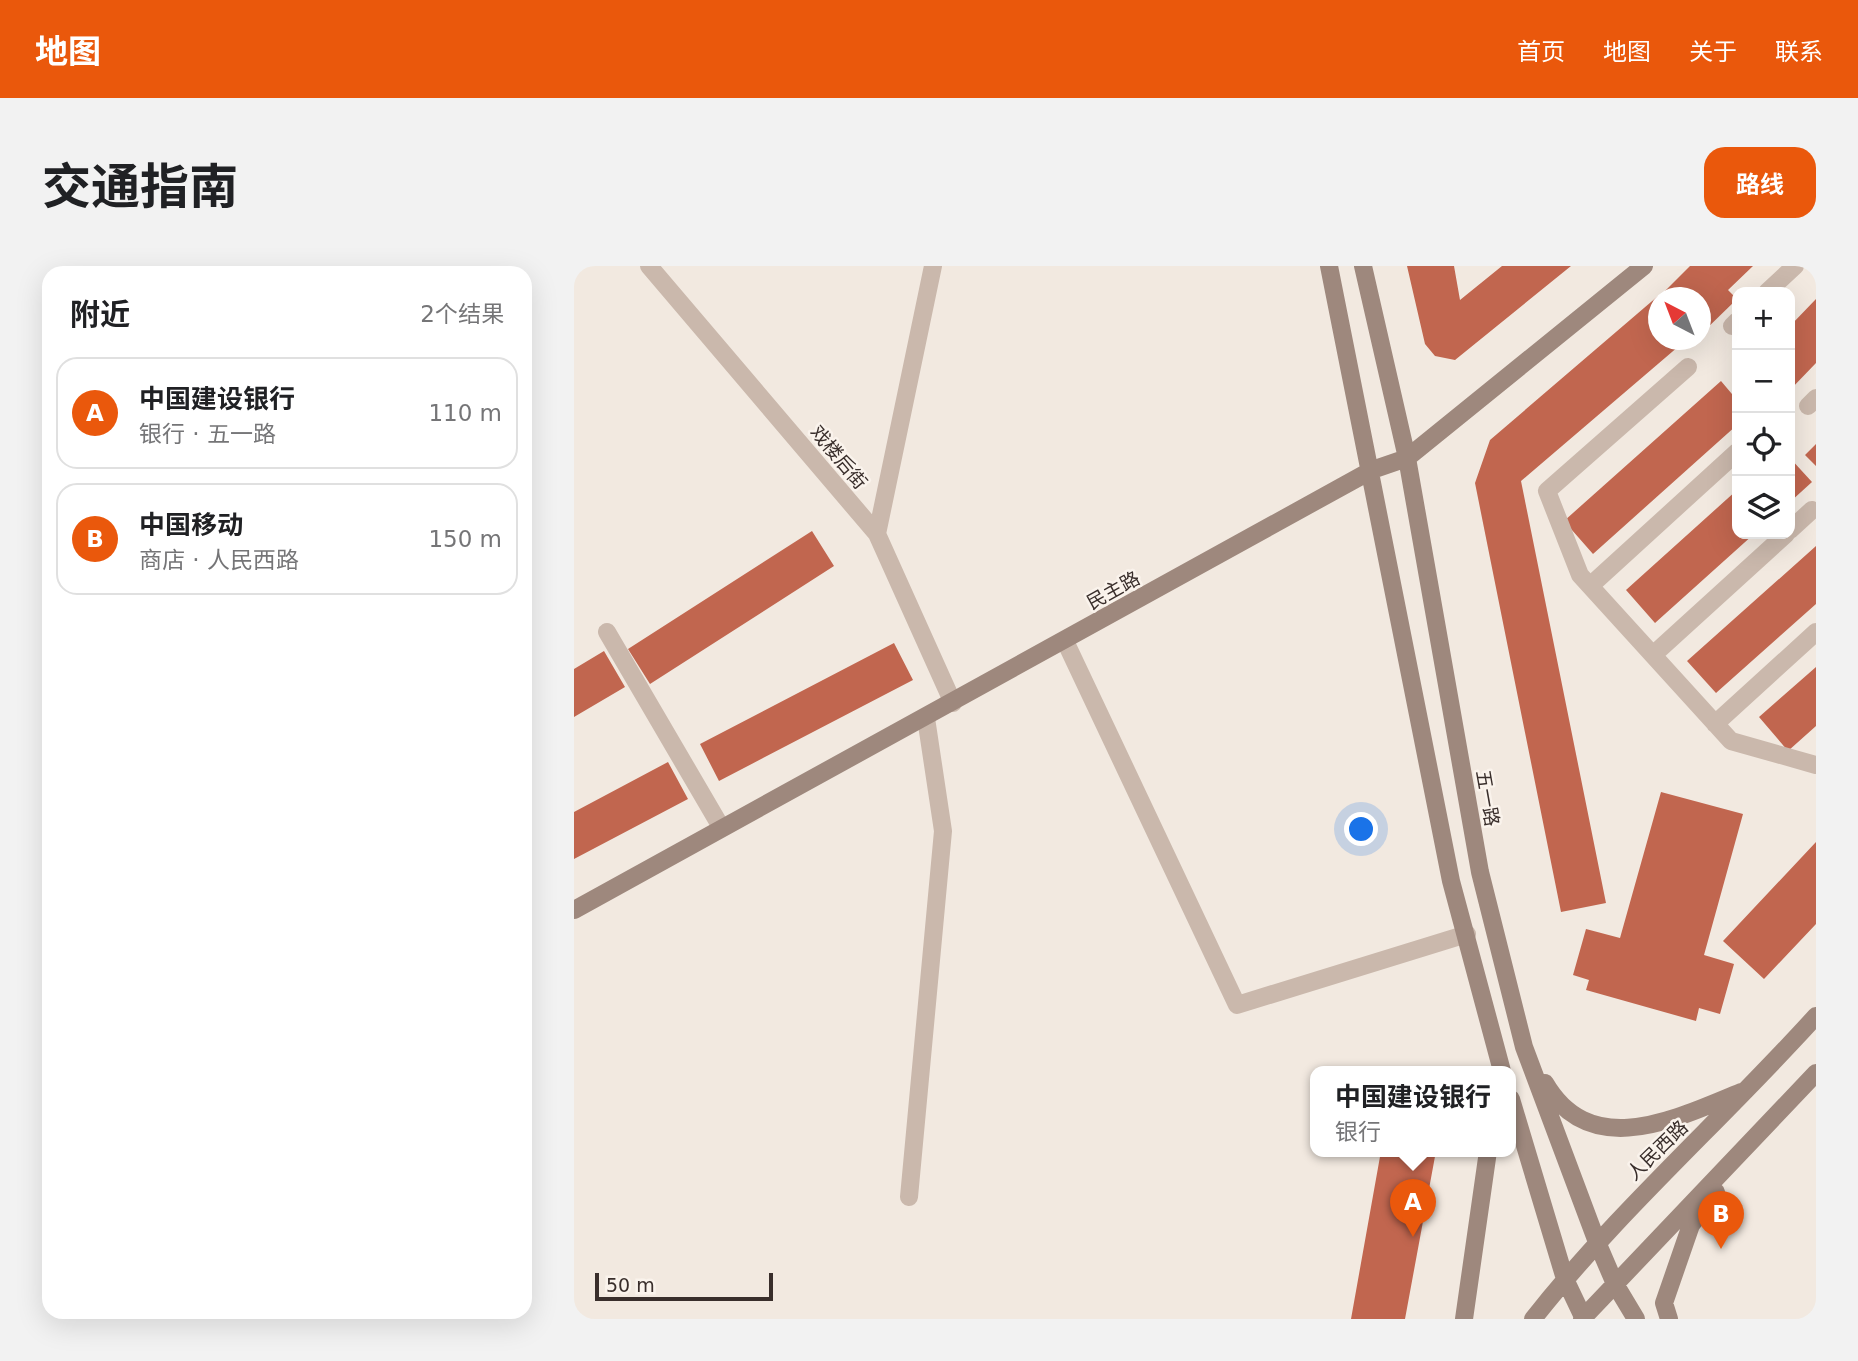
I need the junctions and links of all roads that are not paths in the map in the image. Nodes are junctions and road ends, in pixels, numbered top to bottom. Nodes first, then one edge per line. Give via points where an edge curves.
1 (649, 266) edge
2 (933, 266) edge
3 (1329, 266) edge
4 (1363, 266) edge
5 (1644, 266) edge
6 (1795, 266) edge
7 (1772, 287) edge
8 (1688, 368) dead end
9 (1732, 457) edge
10 (1407, 458) junction
11 (1371, 470) junction
12 (1812, 510) dead end
13 (1795, 526) edge
14 (877, 534) junction
15 (1780, 539) edge
16 (1590, 586) junction
17 (607, 632) dead end
18 (1816, 632) edge
19 (1065, 641) junction
20 (1653, 655) junction
21 (953, 703) junction
22 (926, 718) junction
23 (1715, 724) junction
24 (1816, 765) edge
25 (721, 827) junction
26 (574, 910) edge
27 (1467, 934) junction
28 (1816, 1016) edge
29 (1524, 1047) junction
30 (1500, 1066) edge
31 (1816, 1073) edge
32 (1751, 1088) junction
33 (1516, 1116) edge
34 (1753, 1141) junction
35 (1487, 1157) edge
36 (909, 1197) dead end
37 (1597, 1242) junction
38 (1565, 1279) junction
39 (1615, 1284) junction
40 (1583, 1318) edge
41 (1464, 1319) edge
42 (1533, 1319) edge
43 (1636, 1319) edge
44 (1669, 1319) edge

1 - 14 street, 戏楼后街
2 - 14 street
3 - 11 street
4 - 10 street, 五一路
5 - 10 street, 民主路
6 - 7 street
8 - 16 street via 1547,491 1580,575
9 - 16 street
10 - 11 street, 民主路
10 - 29 street, 五一路 via 1480,872
11 - 19 street, 民主路
11 - 27 street via 1451,881
12 - 13 street
14 - 21 street, 戏楼后街
15 - 20 street
16 - 20 street
17 - 25 street
18 - 23 street
19 - 21 street, 民主路
19 - 27 street via 1237,1005
20 - 23 street
21 - 22 street, 民主路
22 - 25 street, 民主路
22 - 36 street via 943,831
23 - 24 street via 1731,741
25 - 26 street, 民主路
27 - 30 street
28 - 32 street, 人民西路
29 - 32 street via 1553,1096 1577,1118 1606,1127 1640,1129
29 - 37 street, 五一路
31 - 34 street
32 - 37 street, 人民西路
33 - 38 street
34 - 39 street
34 - 44 street via 1691,1226 1664,1303
35 - 41 street
37 - 38 street, 人民西路
37 - 39 street, 五一路
38 - 40 street
38 - 42 street, 人民西路
39 - 40 street
39 - 43 street, 五一路

